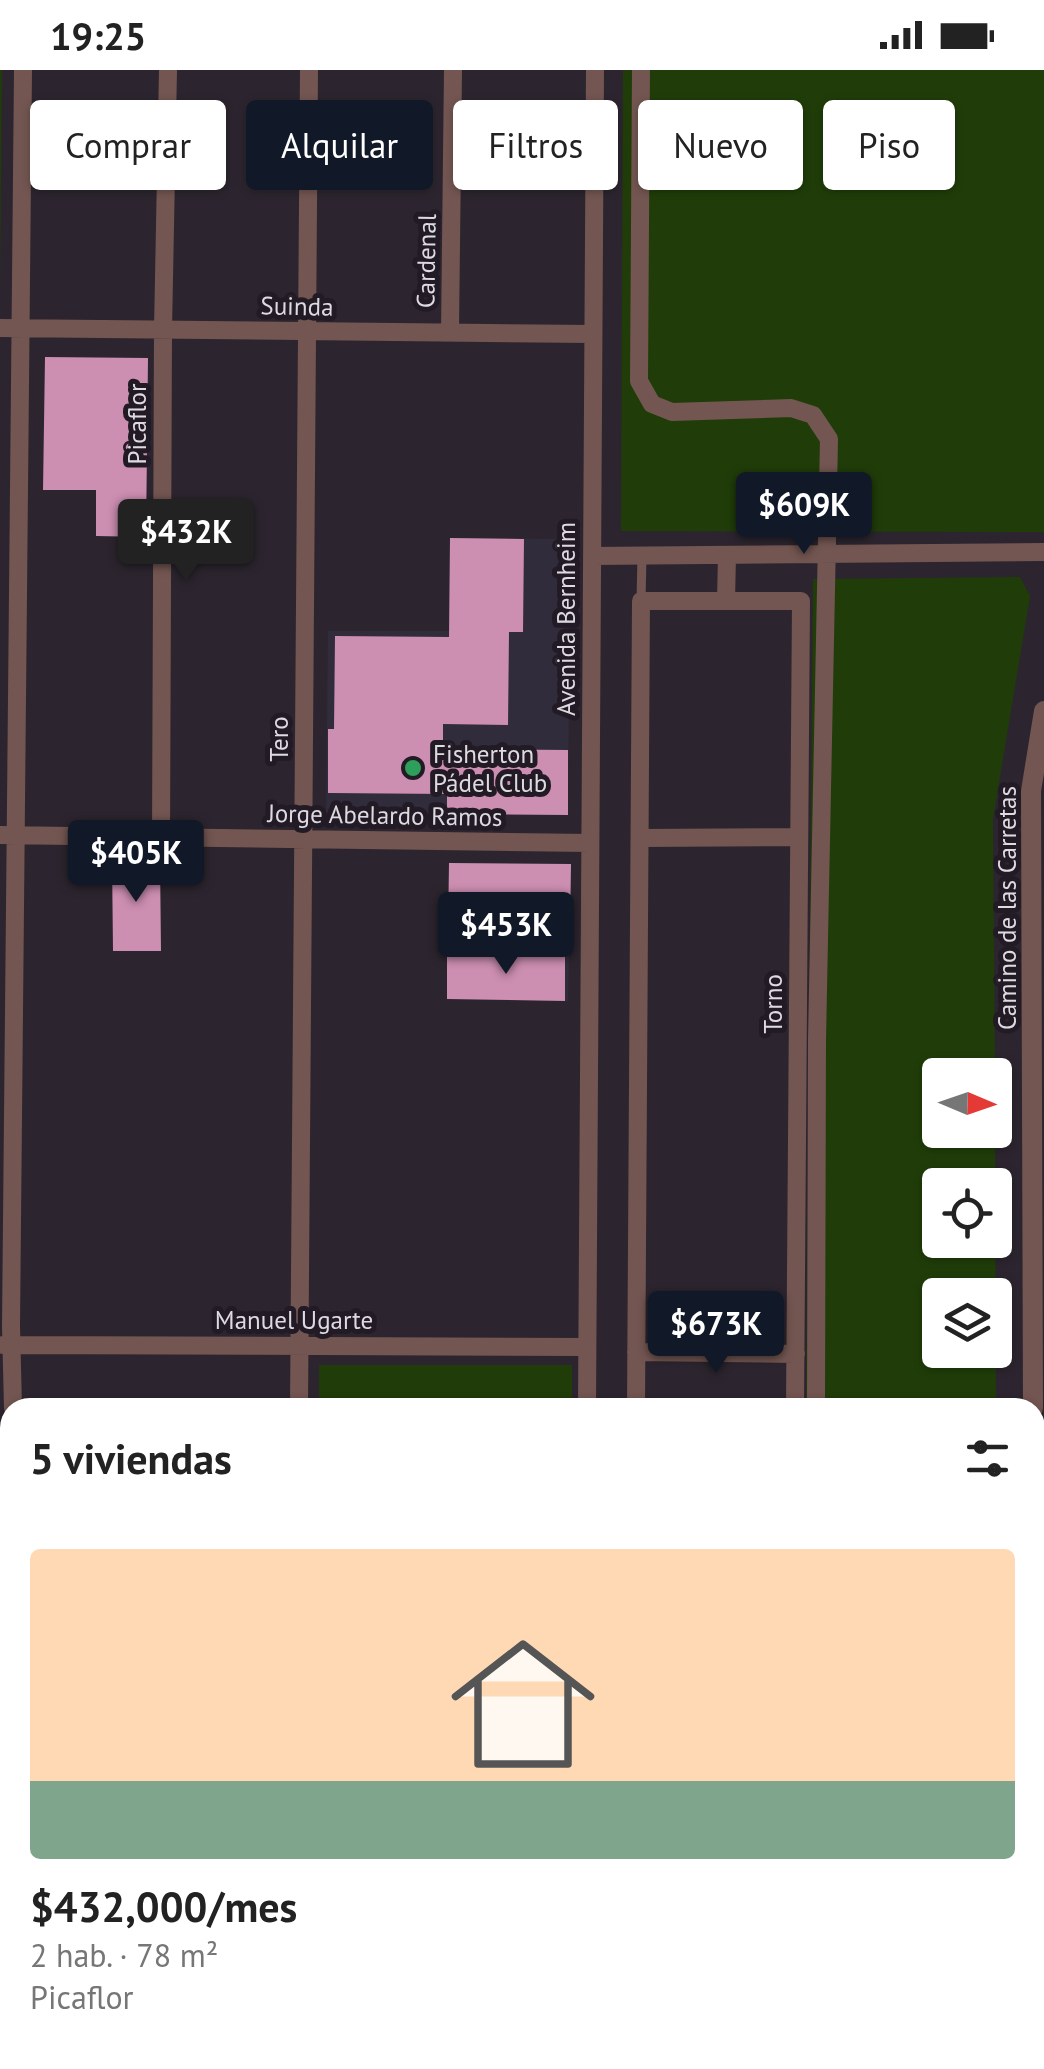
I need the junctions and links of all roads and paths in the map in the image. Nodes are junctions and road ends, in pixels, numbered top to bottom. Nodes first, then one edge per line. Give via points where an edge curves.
1 (24, 70) edge
2 (168, 70) edge
3 (309, 70) edge
4 (452, 70) edge
5 (595, 70) edge
6 (641, 70) edge
7 (0, 328) edge
8 (22, 328) junction
9 (163, 330) junction
10 (307, 331) junction
11 (450, 332) junction
12 (593, 334) junction
13 (1044, 552) edge
14 (727, 555) junction
15 (592, 556) junction
16 (642, 556) junction
17 (642, 601) junction
18 (726, 601) junction
19 (1044, 710) edge
20 (8, 836) edge
21 (799, 837) junction
22 (161, 838) junction
23 (640, 838) junction
24 (304, 839) junction
25 (590, 843) junction
26 (300, 1344) junction
27 (6, 1345) edge
28 (587, 1347) junction
29 (636, 1352) junction
30 (796, 1354) junction
31 (12, 1398) edge
32 (300, 1398) edge
33 (587, 1398) edge
34 (636, 1398) edge
35 (796, 1398) edge
36 (816, 1398) edge
37 (1033, 1398) edge

1 - 8 street
2 - 9 street, Picaflor
3 - 10 street, Tero
4 - 11 street, Cardenal
5 - 12 street, Avenida Bernheim
6 - 36 street via 639,381 652,404 672,412 791,408 813,416 828,439
7 - 8 street, Suinda
8 - 9 street, Suinda
8 - 20 street
9 - 10 street, Suinda
9 - 22 street, Picaflor
10 - 11 street, Suinda
10 - 24 street, Tero
11 - 12 street, Suinda
12 - 15 street, Avenida Bernheim
13 - 14 street
14 - 16 street
14 - 18 street
15 - 16 street
15 - 25 street, Avenida Bernheim
16 - 17 lane
17 - 18 street
17 - 23 street
18 - 21 street, Torno via 801,601
19 - 37 street, Camino de las Carretas via 1031,791
20 - 22 street, Jorge Abelardo Ramos
20 - 27 street
21 - 23 street
21 - 30 street, Torno
22 - 24 street, Jorge Abelardo Ramos
23 - 29 street
24 - 25 street, Jorge Abelardo Ramos
24 - 26 street, Tero
25 - 28 street, Avenida Bernheim
26 - 27 street, Manuel Ugarte
26 - 28 street, Manuel Ugarte
26 - 32 street, Tero
27 - 31 street
28 - 33 street, Avenida Bernheim
29 - 30 street
29 - 34 street
30 - 35 street, Torno

